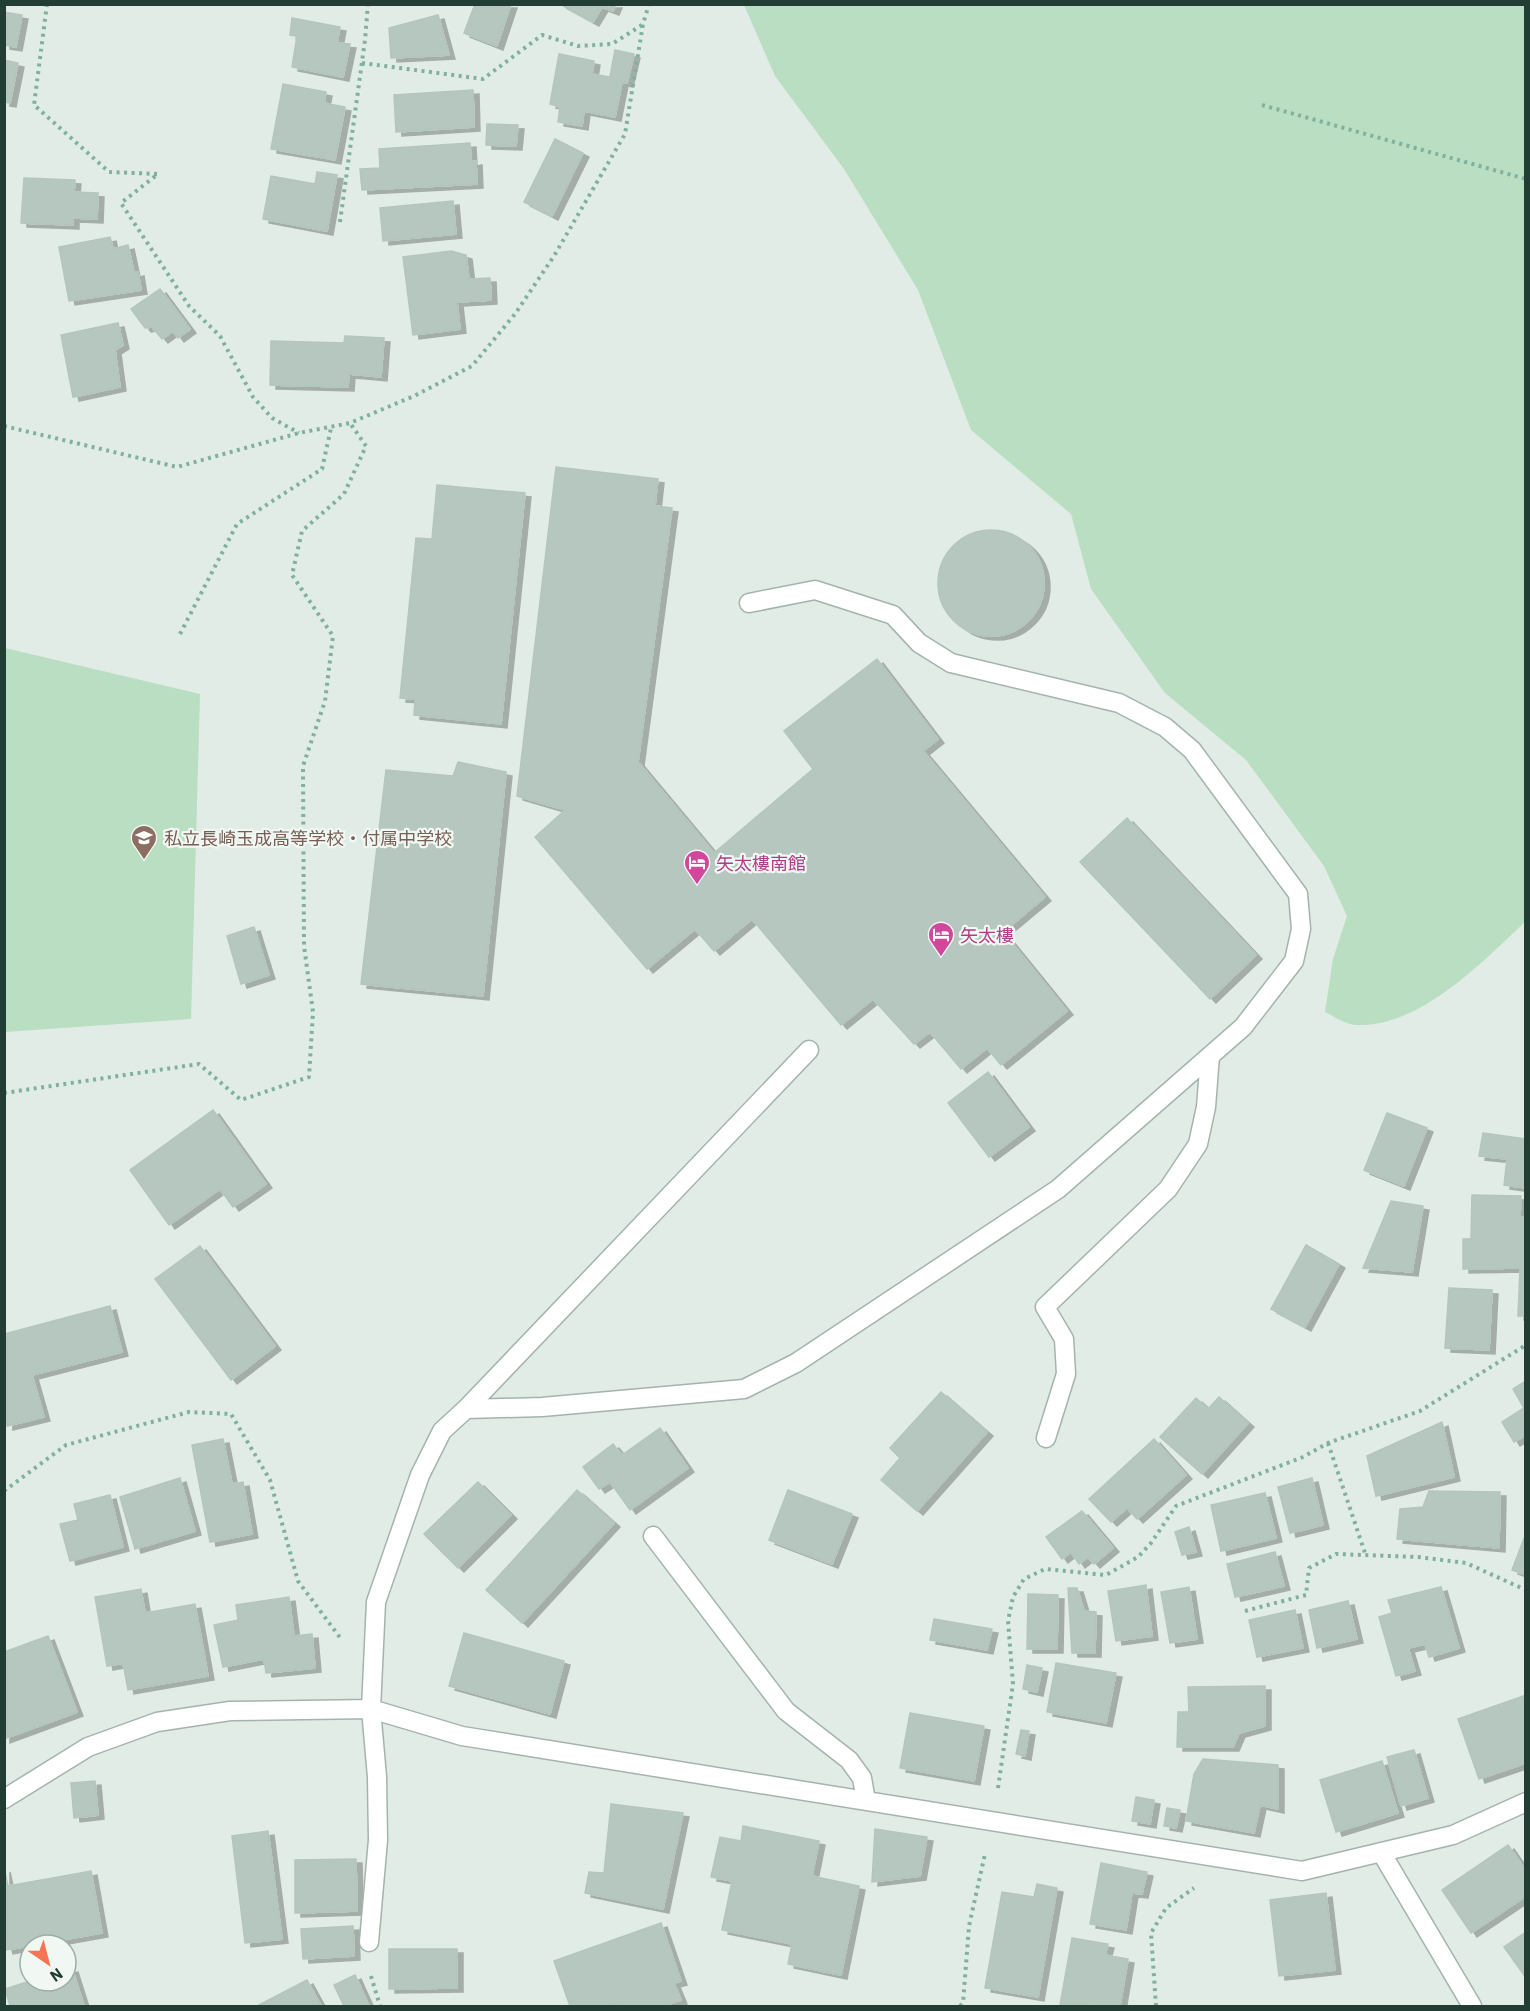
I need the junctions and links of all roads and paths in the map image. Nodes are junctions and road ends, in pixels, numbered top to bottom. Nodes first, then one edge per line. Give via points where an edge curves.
1 (47, 4) edge
2 (368, 4) edge
3 (649, 4) edge
4 (643, 24) junction
5 (362, 63) junction
6 (1262, 105) dead end
7 (1526, 179) edge
8 (340, 222) dead end
9 (350, 423) junction
10 (4, 426) edge
11 (331, 428) junction
12 (299, 433) junction
13 (749, 603) dead end
14 (180, 634) dead end
15 (809, 1050) dead end
16 (1210, 1056) junction
17 (4, 1094) edge
18 (1526, 1345) edge
19 (466, 1408) junction
20 (1046, 1438) dead end
21 (1328, 1443) junction
22 (4, 1491) edge
23 (652, 1536) dead end
24 (1365, 1553) junction
25 (1526, 1590) edge
26 (1245, 1611) dead end
27 (345, 1645) dead end
28 (371, 1708) junction
29 (4, 1798) edge
30 (866, 1801) junction
31 (1526, 1802) edge
32 (992, 1821) junction
33 (1381, 1852) junction
34 (1231, 1860) junction
35 (369, 1942) dead end
36 (960, 2007) edge
37 (1156, 2007) edge
38 (1472, 2007) edge

1 - 12 path via 34,105 109,172 158,174 121,203 189,306 220,336 253,397 272,418
2 - 5 path
3 - 4 path
4 - 5 path via 612,44 578,46 542,35 483,79
4 - 9 path via 625,134 554,256 515,314 472,366
5 - 8 path
6 - 7 path
9 - 11 path
9 - 17 path via 366,446 344,494 302,531 292,575 333,636 325,701 303,766 304,946 313,1012 309,1077 241,1100 199,1064
10 - 12 path via 177,467
11 - 12 path
11 - 14 path via 322,469 237,524
13 - 16 street via 815,590 893,615 920,643 951,663 1119,703 1165,727 1192,750 1298,894 1301,929 1294,961 1244,1027
15 - 19 street
16 - 19 street via 1058,1189 796,1363 744,1389 542,1407
16 - 20 street via 1198,1144 1168,1189 1045,1307 1064,1339 1066,1374
18 - 21 path via 1420,1411
19 - 28 street via 442,1431 420,1475 376,1602
21 - 24 path
21 - 32 path via 1303,1457 1176,1506 1138,1557 1106,1575 1045,1569 1024,1579 1013,1597 1008,1621 1013,1684
22 - 27 path via 66,1445 189,1412 231,1414 270,1480 298,1581
23 - 30 street via 786,1711 849,1760 862,1778
24 - 25 path via 1467,1563
24 - 26 path via 1336,1554 1309,1568 1306,1595
28 - 29 street via 230,1711 157,1722 88,1747
28 - 30 street via 462,1736
28 - 35 street via 378,1840
30 - 32 street
31 - 33 street via 1453,1835
32 - 34 street
32 - 36 path via 969,1926
33 - 34 street via 1302,1871
33 - 38 street
34 - 37 path via 1166,1908 1151,1933

